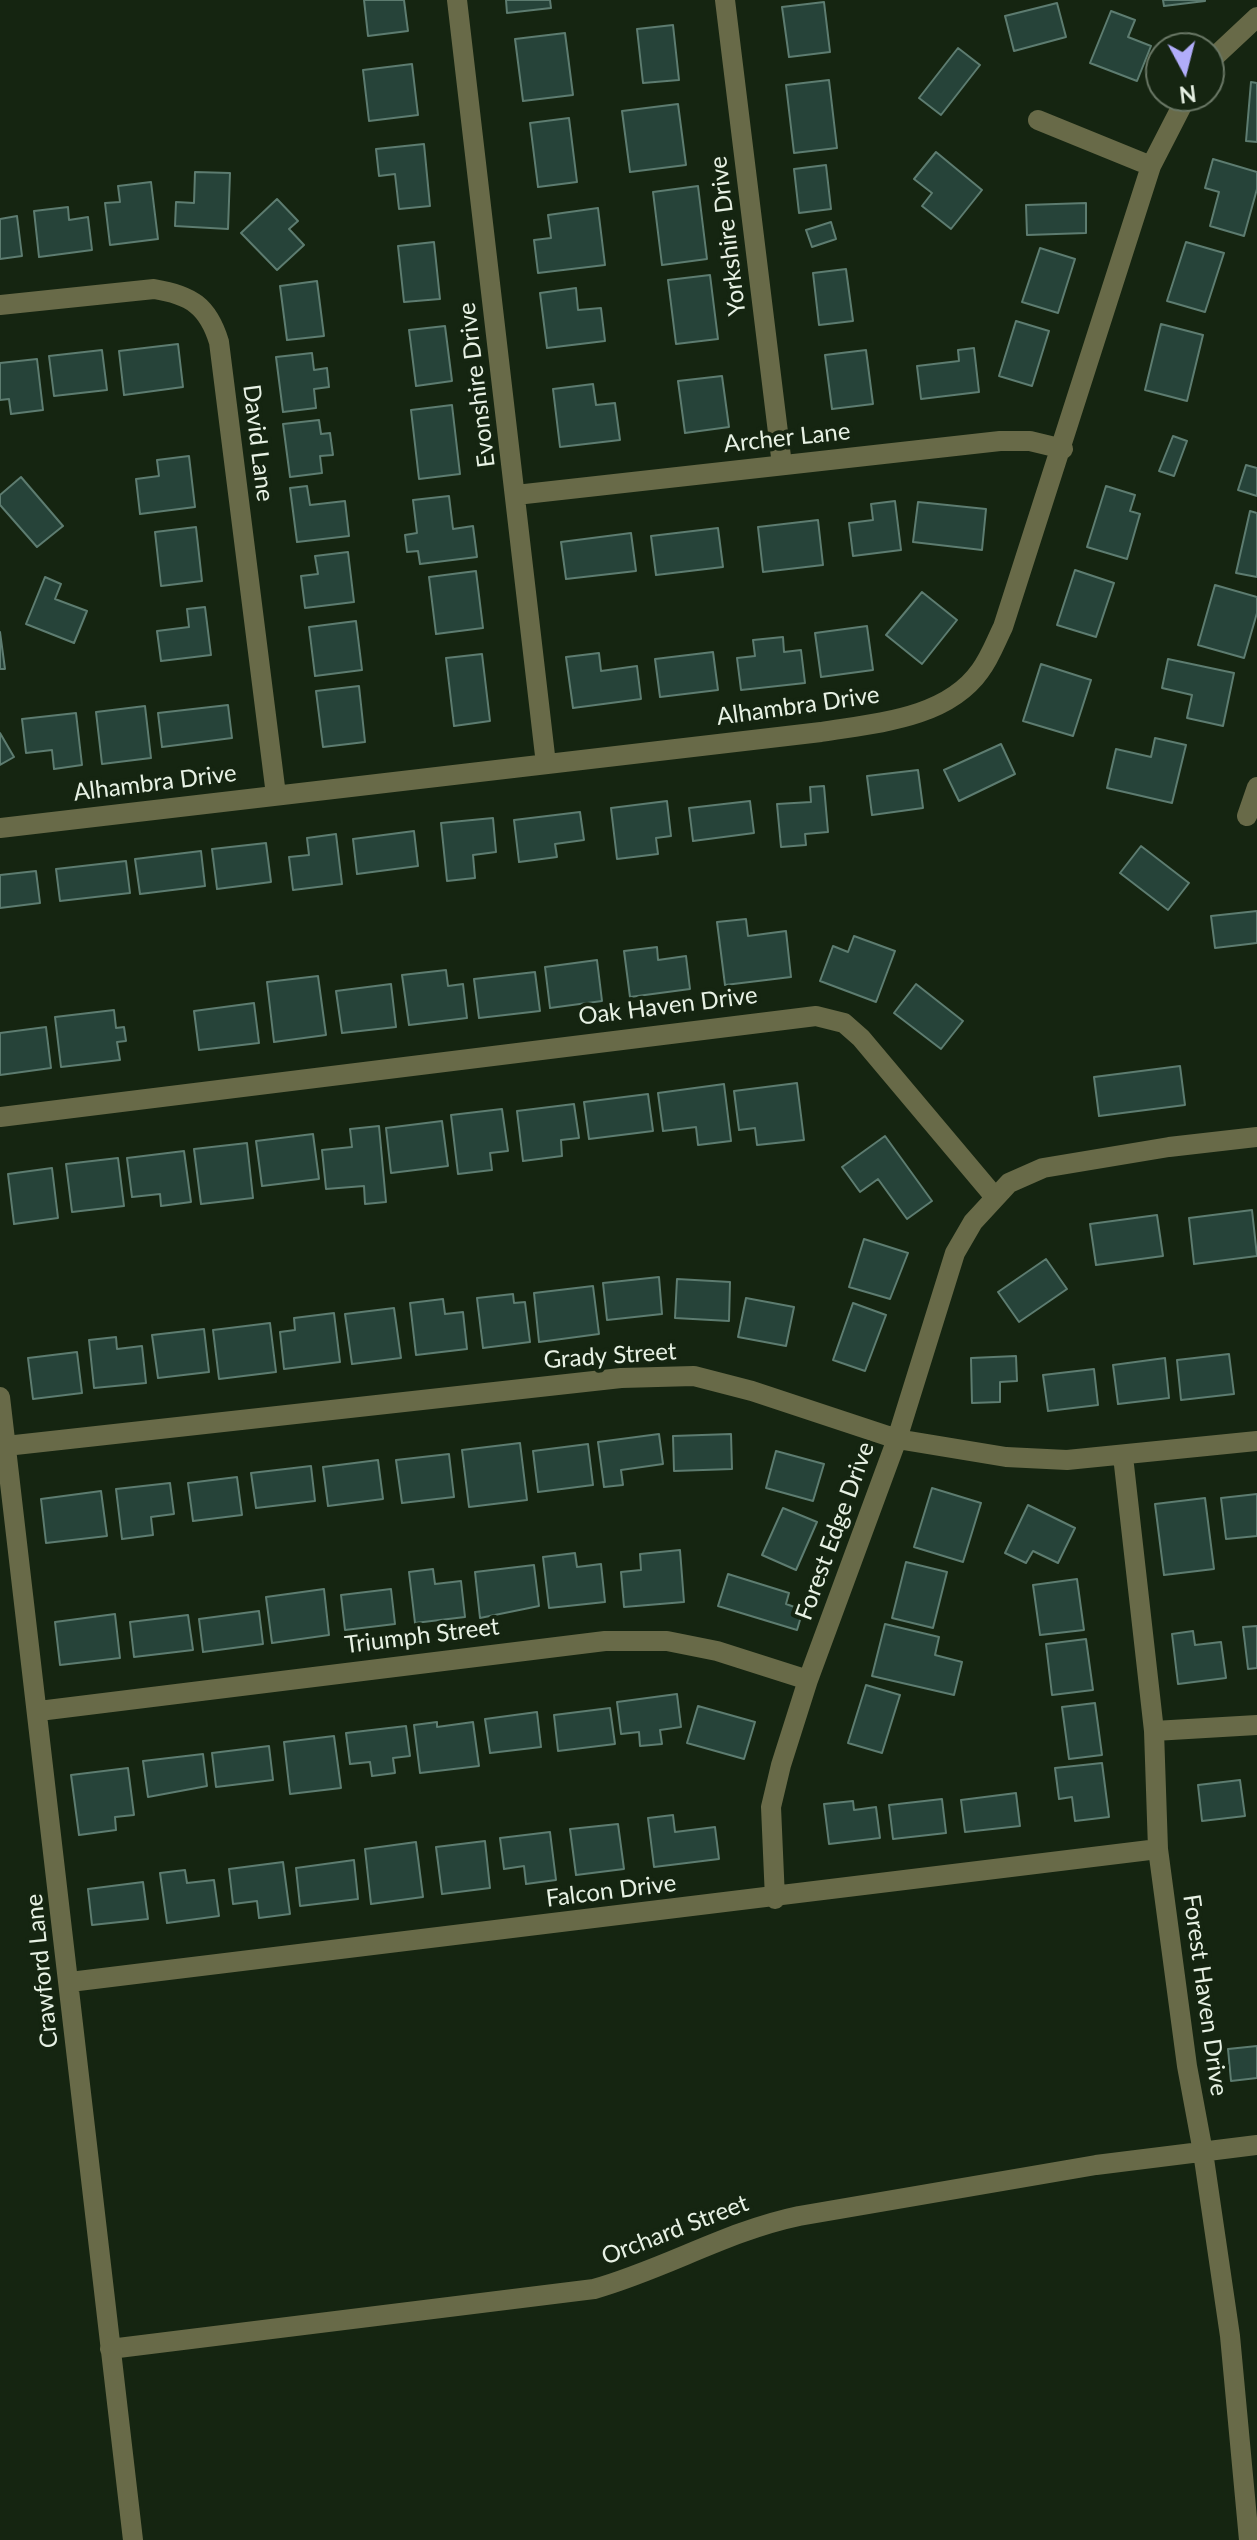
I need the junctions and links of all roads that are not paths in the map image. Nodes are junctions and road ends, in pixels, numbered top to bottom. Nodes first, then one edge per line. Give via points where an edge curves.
1 (457, 0) edge
2 (725, 0) edge
3 (1257, 17) edge
4 (1225, 47) edge
5 (1179, 112) edge
6 (1038, 120) dead end
7 (1151, 166) junction
8 (0, 305) edge
9 (1063, 449) junction
10 (782, 465) junction
11 (516, 495) junction
12 (546, 764) junction
13 (1257, 787) edge
14 (276, 795) junction
15 (1247, 816) dead end
16 (0, 828) edge
17 (0, 1117) edge
18 (1257, 1137) edge
19 (994, 1196) junction
20 (0, 1397) edge
21 (897, 1439) junction
22 (1257, 1441) edge
23 (6, 1446) junction
24 (1123, 1456) junction
25 (808, 1680) junction
26 (39, 1711) junction
27 (1257, 1725) edge
28 (1154, 1731) junction
29 (1158, 1849) junction
30 (775, 1899) junction
31 (70, 1982) junction
32 (1257, 2145) edge
33 (1203, 2152) junction
34 (110, 2349) junction
35 (133, 2540) edge
36 (1249, 2540) edge

1 - 11 street, Evonshire Drive
2 - 10 street, Yorkshire Drive
3 - 4 street
5 - 7 street, Alhambra Drive
6 - 7 street
7 - 9 street, Alhambra Drive
8 - 14 street, David Lane via 154,289 197,301 208,314 219,342
9 - 10 street, Archer Lane via 1000,441
9 - 12 street, Alhambra Drive via 1003,627 980,672 958,693 882,722
10 - 11 street, Archer Lane
11 - 12 street, Evonshire Drive
12 - 14 street, Alhambra Drive
13 - 15 street
14 - 16 street, Alhambra Drive
17 - 19 street, Oak Haven Drive via 816,1016 844,1023 861,1038
18 - 19 street via 1043,1168
19 - 21 street, Forest Edge Drive via 955,1253
20 - 23 street, Crawford Lane
21 - 23 street, Grady Street via 694,1376 621,1378
21 - 24 street, Grady Street via 1006,1457
21 - 25 street, Forest Edge Drive
22 - 24 street, Grady Street
23 - 26 street, Crawford Lane
24 - 28 street, Forest Haven Drive
25 - 26 street, Triumph Street via 667,1641 605,1641
25 - 30 street, Forest Edge Drive via 771,1807
26 - 31 street, Crawford Lane
27 - 28 street
28 - 29 street, Forest Haven Drive
29 - 30 street, Falcon Drive
29 - 33 street, Forest Haven Drive
30 - 31 street, Falcon Drive
31 - 34 street, Crawford Lane
32 - 33 street, Orchard Street
33 - 34 street, Orchard Street via 1018,2178 758,2225 666,2266 594,2289
33 - 36 street, Forest Haven Drive via 1230,2336
34 - 35 street, Crawford Lane

